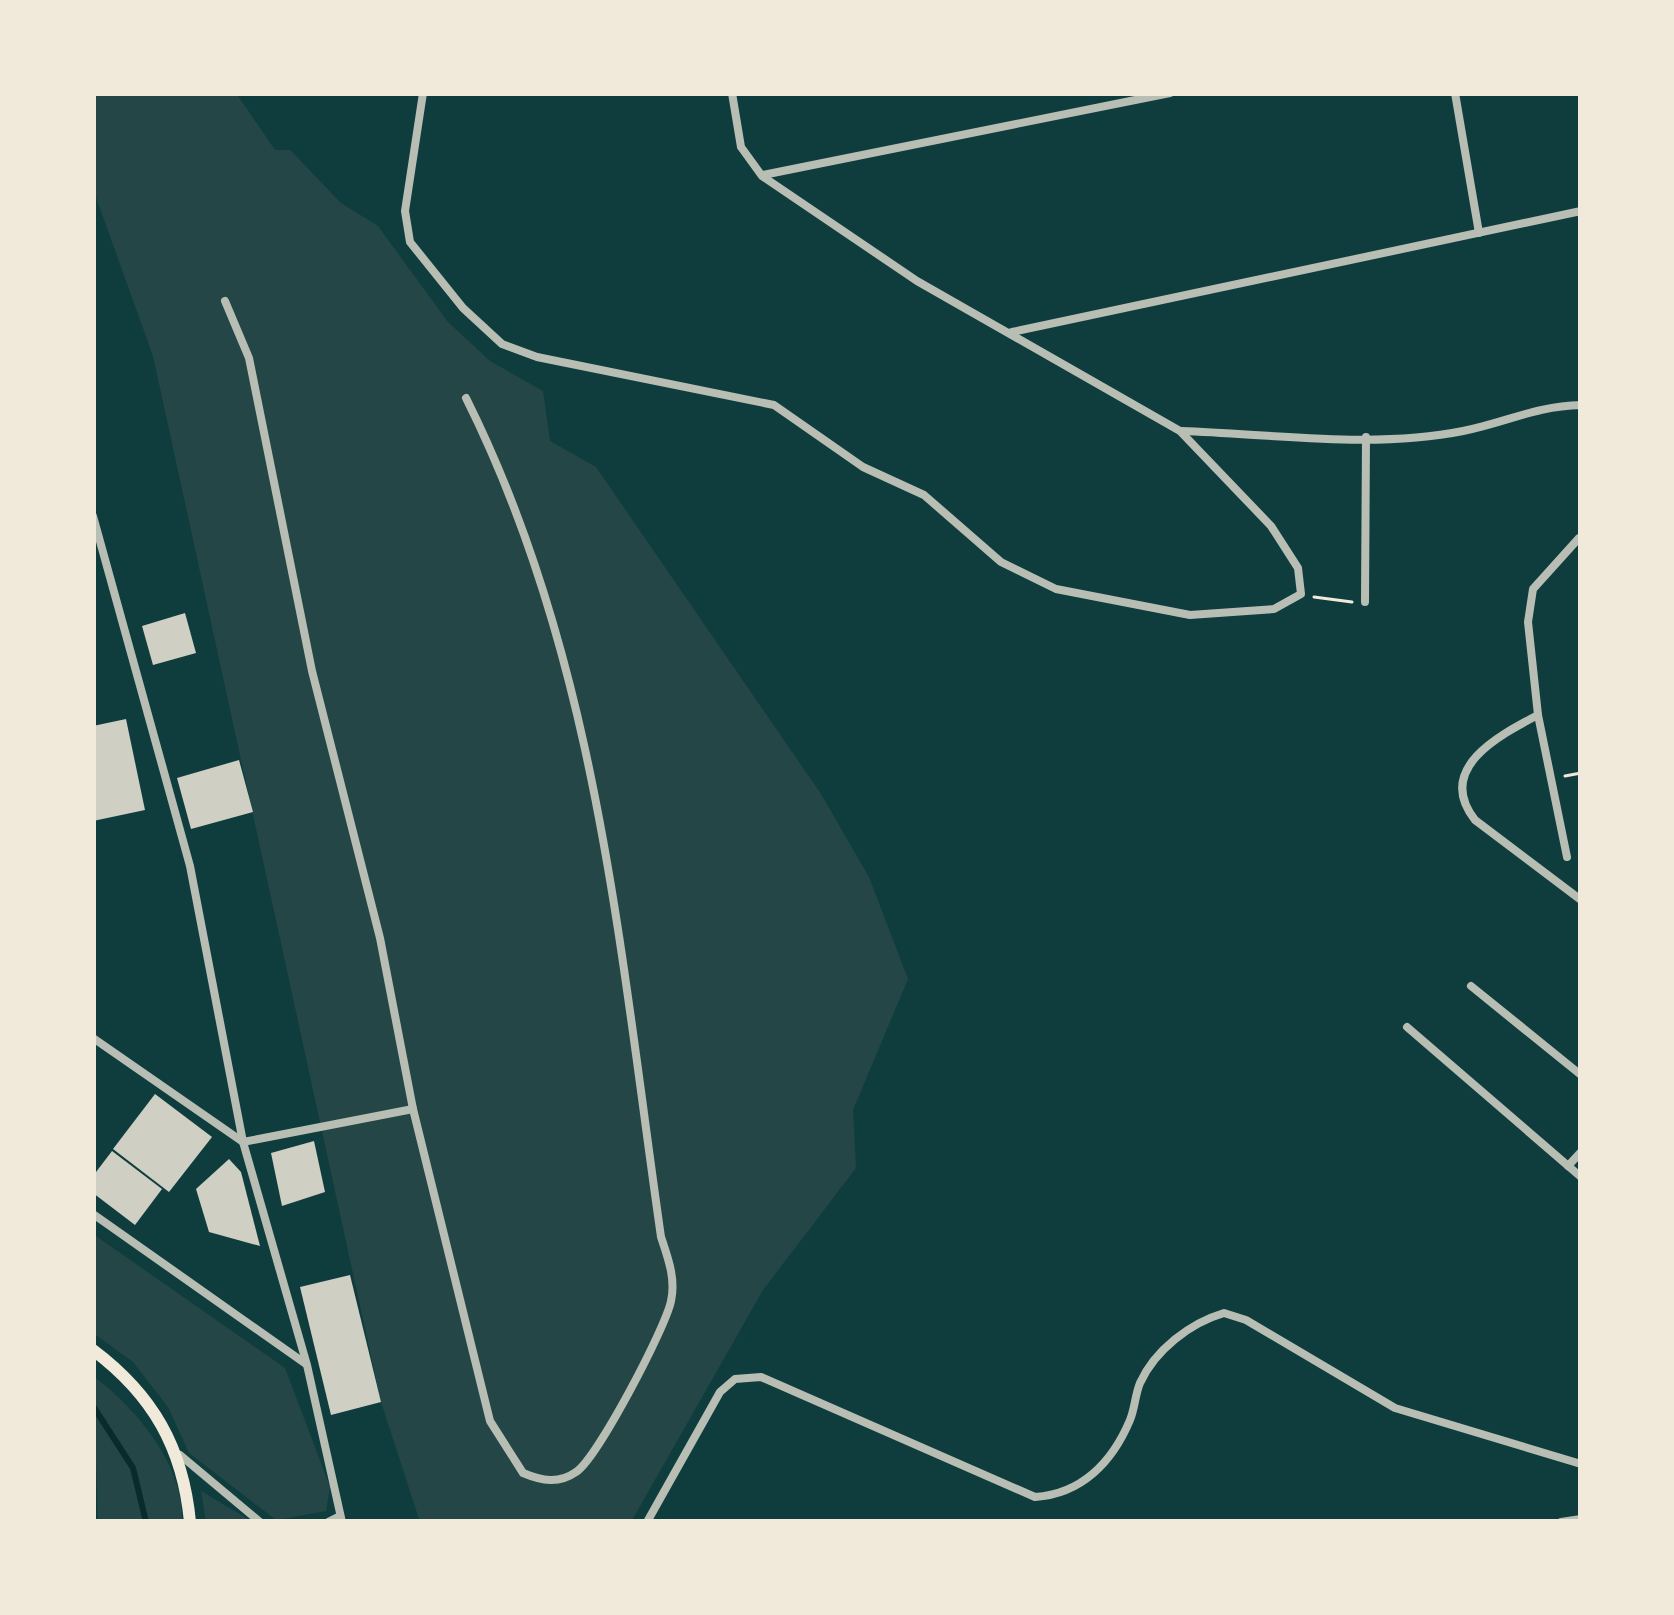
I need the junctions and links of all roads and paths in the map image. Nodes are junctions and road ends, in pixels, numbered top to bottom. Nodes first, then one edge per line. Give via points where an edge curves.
1 (423, 93) edge
2 (732, 93) edge
3 (1170, 93) edge
4 (1455, 93) edge
5 (762, 176) junction
6 (1581, 211) edge
7 (1479, 233) junction
8 (225, 301) dead end
9 (1011, 333) junction
10 (466, 398) dead end
11 (1581, 405) edge
12 (1180, 431) junction
13 (1366, 437) junction
14 (93, 516) edge
15 (1579, 538) edge
16 (1301, 594) junction
17 (1365, 602) joint
18 (1538, 715) junction
19 (1581, 773) edge
20 (1550, 778) junction
21 (1567, 857) dead end
22 (1581, 900) edge
23 (1471, 986) dead end
24 (1407, 1027) dead end
25 (93, 1038) edge
26 (1581, 1075) edge
27 (413, 1109) junction
28 (243, 1142) junction
29 (1581, 1152) edge
30 (1568, 1166) junction
31 (1581, 1177) edge
32 (93, 1214) edge
33 (93, 1350) edge
34 (307, 1365) junction
35 (180, 1455) junction
36 (1581, 1464) edge
37 (340, 1519) edge
38 (1581, 1519) edge
39 (190, 1522) edge
40 (260, 1522) edge
41 (328, 1522) edge
42 (647, 1522) edge
43 (1561, 1522) edge

1 - 16 street via 405,211 410,242 502,344 774,405 863,467 924,495 1001,562 1057,589 1190,615 1274,609
2 - 5 street via 741,147
3 - 5 street
4 - 7 street
5 - 9 street
6 - 7 street
7 - 9 street
8 - 27 street via 249,358
9 - 12 street
10 - 27 street via 506,490 577,703 671,1266 665,1321 594,1453 571,1476 538,1480 523,1473 490,1421
11 - 13 street via 1507,415 1466,431
12 - 13 street
12 - 16 street via 1271,526 1298,568
13 - 17 street
14 - 28 street via 190,866
15 - 18 street via 1533,590 1528,622
16 - 17 path
18 - 20 street
18 - 22 street via 1484,744 1462,780 1462,803
19 - 20 path
20 - 21 street
23 - 26 street
24 - 30 street
25 - 28 street
27 - 28 street
28 - 34 street
29 - 30 street
30 - 31 street
32 - 34 street
33 - 35 main road via 136,1391
34 - 37 street
35 - 39 main road
35 - 40 street
36 - 42 street via 1395,1408 1224,1313 1162,1353 1140,1382 1108,1458 1065,1496 1035,1497 761,1378 735,1379
37 - 41 street
38 - 43 street

